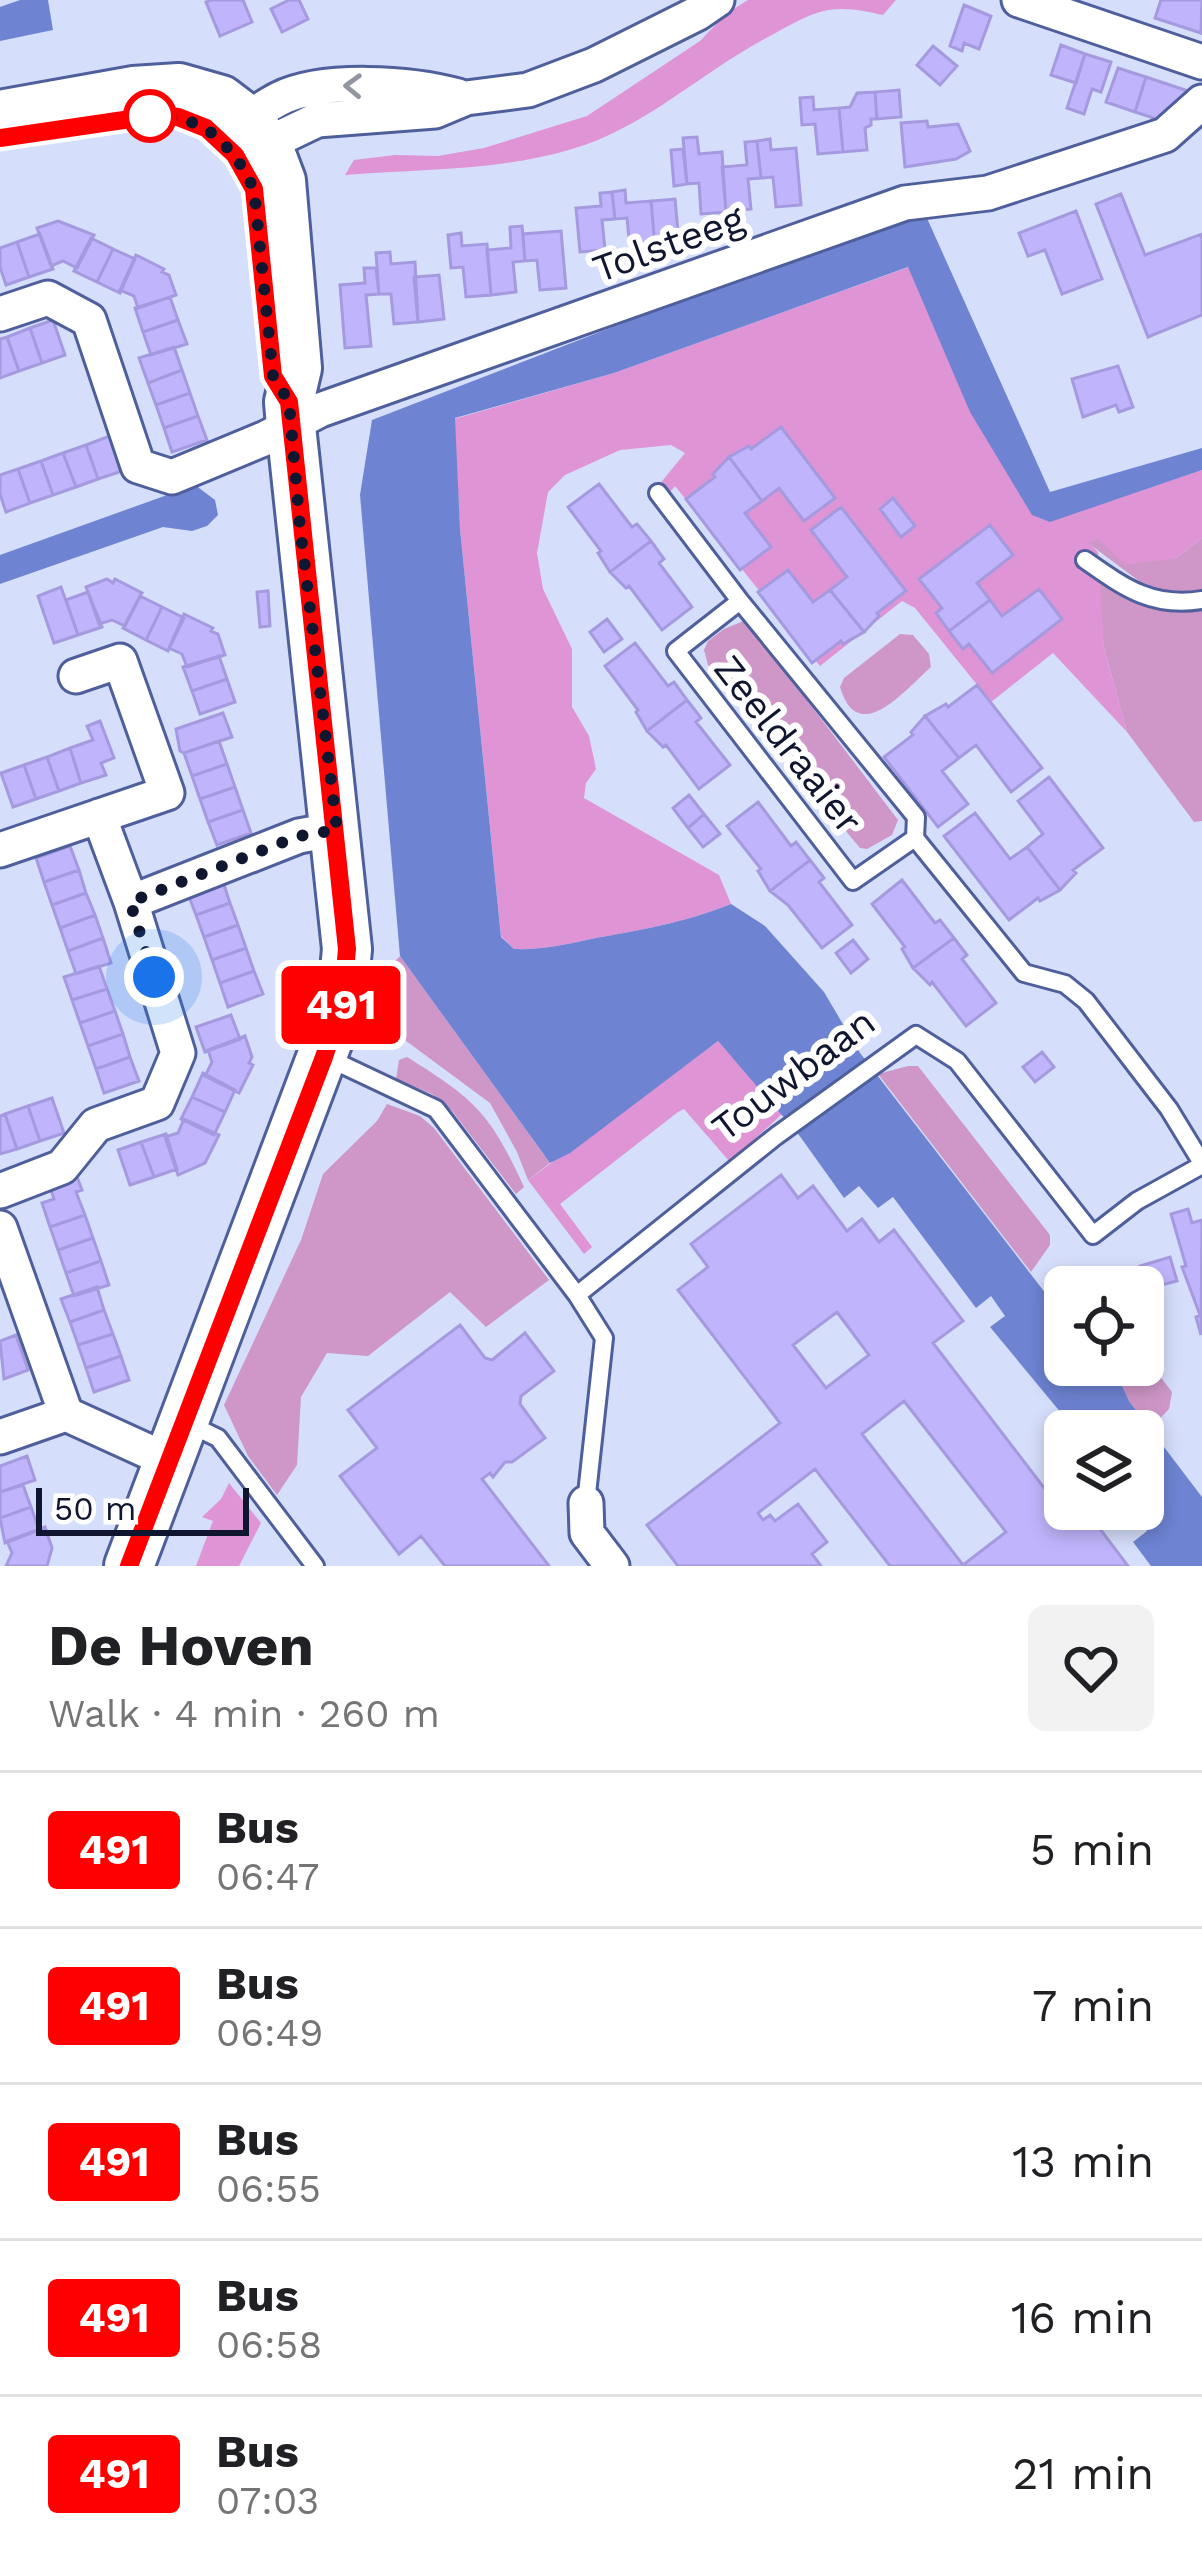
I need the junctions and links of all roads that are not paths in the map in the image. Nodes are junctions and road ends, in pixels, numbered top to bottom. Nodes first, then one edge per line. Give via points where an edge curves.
1 (717, 0) edge
2 (1019, 0) edge
3 (1202, 62) edge
4 (1202, 102) edge
5 (0, 115) edge
6 (0, 138) edge
7 (250, 139) junction
8 (0, 314) edge
9 (290, 414) junction
10 (658, 493) dead end
11 (1085, 560) dead end
12 (1202, 600) edge
13 (740, 601) junction
14 (76, 676) dead end
15 (99, 816) junction
16 (337, 830) junction
17 (915, 838) junction
18 (0, 850) edge
19 (130, 902) junction
20 (324, 1057) junction
21 (1202, 1164) edge
22 (0, 1191) edge
23 (0, 1228) edge
24 (577, 1295) junction
25 (66, 1414) junction
26 (0, 1437) edge
27 (175, 1441) junction
28 (586, 1503) joint
29 (129, 1566) edge
30 (315, 1566) edge
31 (612, 1566) edge

1 - 7 street via 528,90 435,111 317,120
2 - 3 street
4 - 9 street, Tolsteeg via 1165,135 988,193 905,203
5 - 7 street via 179,88 221,100
6 - 7 street via 158,115
7 - 9 street via 273,376
8 - 9 street, Tolsteeg via 48,298 89,320 138,466 162,476
9 - 16 street
10 - 13 lane, Zeeldraaier
11 - 12 lane via 1151,600
13 - 17 lane, Zeeldraaier via 916,817
13 - 17 lane, Zeeldraaier via 676,651 853,881
14 - 15 street via 121,661 166,793
15 - 18 street
15 - 19 street
16 - 19 street via 299,836
16 - 20 street via 347,949 342,1003
17 - 21 lane, Zeeldraaier via 1024,973 1065,984 1086,1000
19 - 22 street via 178,1053 157,1103 97,1125 62,1167
20 - 24 lane via 436,1109
20 - 27 street
21 - 24 lane, Touwbaan via 1093,1234 957,1061 916,1035
23 - 25 street
24 - 28 lane via 604,1338
25 - 26 street
25 - 27 street
27 - 29 street
27 - 30 lane via 218,1438
28 - 31 street via 587,1533

